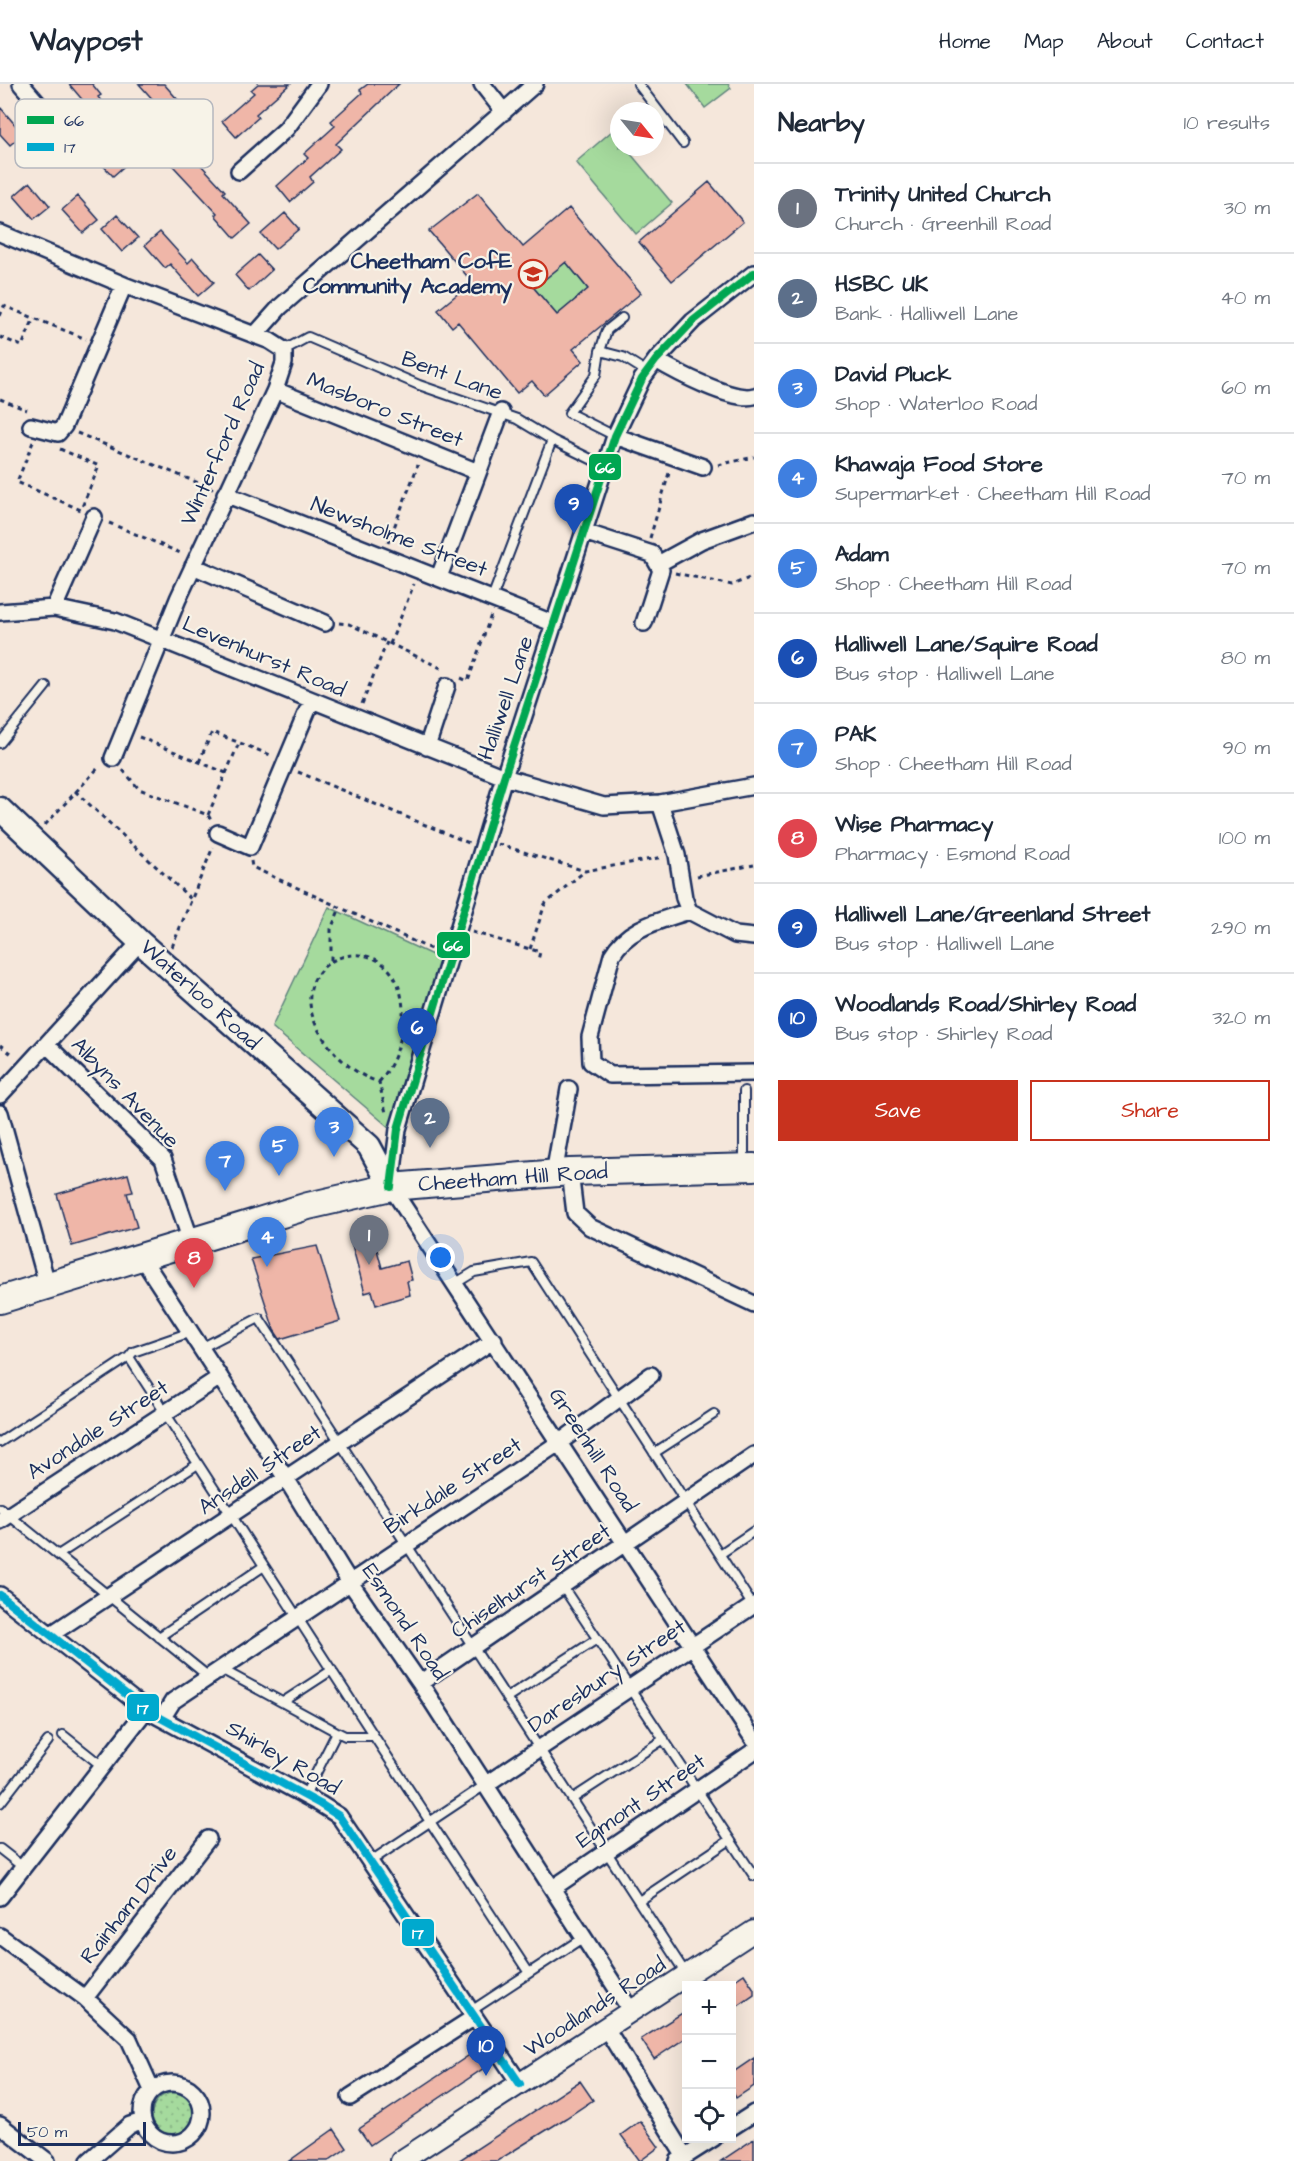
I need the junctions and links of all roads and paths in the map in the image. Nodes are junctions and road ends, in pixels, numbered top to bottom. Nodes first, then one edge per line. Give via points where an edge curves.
1 (21, 84) edge
2 (319, 84) edge
3 (482, 84) edge
4 (535, 84) edge
5 (638, 84) edge
6 (34, 99) edge
7 (504, 112) junction
8 (683, 143) dead end
9 (239, 171) dead end
10 (0, 233) edge
11 (754, 273) edge
12 (124, 285) junction
13 (0, 316) edge
14 (34, 318) junction
15 (622, 318) dead end
16 (255, 335) junction
17 (0, 337) edge
18 (98, 344) junction
19 (284, 350) junction
20 (600, 351) junction
21 (652, 366) junction
22 (275, 390) junction
23 (754, 396) edge
24 (0, 399) edge
25 (501, 412) junction
26 (31, 426) joint
27 (61, 429) junction
28 (615, 436) junction
29 (552, 440) junction
30 (424, 452) junction
31 (674, 457) junction
32 (754, 457) edge
33 (605, 466) junction
34 (703, 467) joint
35 (478, 472) junction
36 (225, 494) junction
37 (87, 513) joint
38 (754, 521) edge
39 (584, 532) junction
40 (647, 552) junction
41 (383, 556) junction
42 (193, 566) junction
43 (660, 567) junction
44 (420, 570) junction
45 (754, 576) edge
46 (439, 578) junction
47 (494, 598) junction
48 (54, 608) junction
49 (0, 612) edge
50 (325, 623) joint
51 (644, 623) dead end
52 (555, 624) junction
53 (163, 639) junction
54 (388, 643) junction
55 (449, 680) junction
56 (46, 686) dead end
57 (310, 702) junction
58 (356, 719) junction
59 (125, 731) junction
60 (0, 742) edge
61 (239, 743) junction
62 (427, 747) junction
63 (113, 758) junction
64 (199, 762) junction
65 (285, 764) junction
66 (226, 773) junction
67 (504, 777) junction
68 (754, 786) edge
69 (75, 791) junction
70 (660, 803) junction
71 (0, 809) edge
72 (208, 815) junction
73 (218, 833) junction
74 (32, 839) junction
75 (483, 844) junction
76 (250, 848) junction
77 (676, 855) junction
78 (754, 865) edge
79 (585, 871) junction
80 (681, 879) junction
81 (192, 900) junction
82 (340, 908) junction
83 (689, 911) junction
84 (458, 927) junction
85 (754, 937) edge
86 (140, 942) junction
87 (530, 949) junction
88 (449, 957) junction
89 (331, 960) junction
90 (538, 960) dead end
91 (164, 964) junction
92 (48, 1045) junction
93 (754, 1073) edge
94 (379, 1082) junction
95 (569, 1089) dead end
96 (744, 1091) dead end
97 (0, 1095) edge
98 (0, 1113) edge
99 (398, 1129) junction
100 (749, 1167) edge
101 (562, 1173) junction
102 (391, 1186) junction
103 (191, 1241) junction
104 (142, 1258) junction
105 (456, 1283) junction
106 (48, 1287) junction
107 (0, 1300) edge
108 (754, 1304) edge
109 (191, 1332) junction
110 (494, 1340) junction
111 (201, 1348) junction
112 (129, 1357) junction
113 (651, 1375) dead end
114 (220, 1377) junction
115 (619, 1399) junction
116 (165, 1413) junction
117 (714, 1414) dead end
118 (0, 1442) edge
119 (560, 1442) junction
120 (340, 1443) junction
121 (654, 1453) junction
122 (754, 1455) edge
123 (198, 1464) junction
124 (287, 1480) junction
125 (686, 1502) junction
126 (3, 1515) edge
127 (232, 1516) junction
128 (754, 1531) edge
129 (406, 1544) junction
130 (627, 1544) junction
131 (720, 1554) junction
132 (58, 1555) junction
133 (264, 1566) junction
134 (349, 1581) junction
135 (563, 1587) junction
136 (0, 1595) edge
137 (109, 1596) junction
138 (754, 1606) edge
139 (297, 1617) junction
140 (50, 1635) junction
141 (159, 1637) junction
142 (597, 1639) junction
143 (473, 1647) junction
144 (692, 1647) junction
145 (332, 1670) junction
146 (215, 1673) junction
147 (420, 1683) junction
148 (630, 1688) junction
149 (506, 1698) junction
150 (283, 1702) junction
151 (146, 1710) junction
152 (163, 1717) junction
153 (337, 1732) junction
154 (63, 1735) dead end
155 (374, 1736) junction
156 (664, 1739) junction
157 (754, 1740) edge
158 (48, 1741) dead end
159 (540, 1749) junction
160 (754, 1751) edge
161 (102, 1766) junction
162 (485, 1785) junction
163 (697, 1790) junction
164 (305, 1795) junction
165 (572, 1799) junction
166 (0, 1803) edge
167 (430, 1821) junction
168 (208, 1839) dead end
169 (730, 1840) junction
170 (0, 1849) edge
171 (606, 1851) junction
172 (372, 1862) junction
173 (23, 1867) junction
174 (754, 1876) edge
175 (553, 1888) junction
176 (0, 1897) edge
177 (639, 1901) junction
178 (754, 1931) edge
179 (0, 1936) edge
180 (584, 1937) junction
181 (529, 1973) junction
182 (687, 1975) junction
183 (85, 1998) junction
184 (632, 2011) junction
185 (472, 2015) junction
186 (606, 2028) junction
187 (520, 2084) junction
188 (152, 2090) junction
189 (350, 2097) dead end
190 (754, 2113) edge
191 (142, 2121) junction
192 (736, 2124) edge
193 (0, 2125) edge
194 (707, 2143) edge
195 (681, 2159) edge
196 (47, 2161) edge
197 (89, 2161) edge
198 (400, 2161) edge

1 - 6 street
2 - 9 street via 286,129
3 - 7 street
4 - 7 street
5 - 8 lane
7 - 16 street via 280,307
10 - 12 street, Winterford Road
11 - 21 street, Halliwell Lane via 693,321
12 - 16 street, Winterford Road
12 - 18 street
13 - 14 path via 4,306
14 - 17 path via 22,346
14 - 18 path
15 - 20 lane via 607,330
16 - 19 street, Winterford Road
18 - 27 street
19 - 22 street, Winterford Road
19 - 25 lane, Bent Lane via 308,338 418,385
20 - 21 lane
20 - 28 lane via 596,375 569,412
21 - 23 street via 674,370 739,397
21 - 28 street, Halliwell Lane
22 - 30 street, Masboro Street
22 - 36 street, Winterford Road
24 - 26 path via 28,411
25 - 29 lane, Bent Lane
25 - 35 street
26 - 27 street
27 - 36 path
27 - 37 path via 60,450 99,466
28 - 31 street
28 - 33 street, Halliwell Lane
29 - 33 lane, Bent Lane
29 - 47 lane
30 - 35 street, Masboro Street
30 - 41 path
31 - 34 street
31 - 40 path
32 - 34 path
33 - 39 street, Halliwell Lane
35 - 46 street
36 - 41 street, Newsholme Street
36 - 42 street, Winterford Road
37 - 48 street
38 - 43 street via 702,540
39 - 40 street
39 - 52 street, Halliwell Lane
40 - 43 street
41 - 44 street, Newsholme Street
42 - 50 street
42 - 53 street, Winterford Road
43 - 45 path via 732,585
43 - 51 street
44 - 46 street, Newsholme Street
44 - 54 path
46 - 47 street, Newsholme Street
47 - 52 street, Newsholme Street
47 - 55 path via 468,681
48 - 49 street, Levenhurst Road
48 - 53 street, Levenhurst Road via 115,621
50 - 54 path via 349,624
52 - 67 street, Halliwell Lane
53 - 57 street, Levenhurst Road
53 - 59 street, Winterford Road
54 - 55 path
54 - 58 path
55 - 62 street
56 - 60 lane
57 - 58 street, Levenhurst Road
57 - 65 street
58 - 62 street, Levenhurst Road
59 - 63 street, Winterford Road
59 - 64 path
61 - 64 path via 212,732
61 - 65 path
61 - 66 path
62 - 67 street, Levenhurst Road
63 - 69 path via 98,767
63 - 72 path via 139,789
64 - 66 path
65 - 75 path
65 - 76 street
66 - 72 path
67 - 70 street, Levenhurst Road via 604,806
67 - 75 street, Halliwell Lane
68 - 70 street, Levenhurst Road
69 - 74 path
69 - 81 path
70 - 77 street
71 - 74 main road, Waterloo Road
72 - 73 path
73 - 76 street
73 - 81 path
74 - 86 main road, Waterloo Road
75 - 79 path
75 - 84 street, Halliwell Lane
76 - 82 path via 252,867
77 - 79 path
77 - 80 street
78 - 80 path
79 - 87 path via 545,903
80 - 83 street
81 - 91 path
82 - 88 path
82 - 89 path via 331,929
83 - 85 street via 735,935
83 - 93 street via 628,934 619,943 612,955 590,1037 591,1062 610,1075
84 - 87 path
84 - 88 street, Halliwell Lane
86 - 91 main road, Waterloo Road
86 - 92 street
87 - 90 path via 540,952
88 - 99 street, Halliwell Lane
89 - 94 path via 322,967 310,995 312,1016 337,1054 364,1076
89 - 94 path via 352,953 369,956 392,970 399,982 404,1029 390,1066
91 - 102 main road, Waterloo Road via 369,1146
92 - 97 street
92 - 103 street, Albyns Avenue via 163,1159
94 - 99 path via 390,1126
95 - 101 street
96 - 100 lane
98 - 106 street
99 - 102 street, Halliwell Lane
100 - 101 highway, Cheetham Hill Road
101 - 102 highway, Cheetham Hill Road
101 - 108 street via 575,1213 590,1227
102 - 103 highway, Cheetham Hill Road
102 - 105 street, Greenhill Road
103 - 104 highway, Cheetham Hill Road
104 - 106 highway, Cheetham Hill Road
104 - 109 street, Esmond Road
105 - 110 street, Greenhill Road
105 - 115 lane via 474,1272 531,1262
106 - 107 highway, Cheetham Hill Road
109 - 111 street, Esmond Road
109 - 112 lane via 133,1352
110 - 119 street, Greenhill Road
110 - 120 street, Ansdell Street
111 - 114 street, Esmond Road
111 - 120 lane via 259,1318
112 - 116 lane
112 - 118 lane
113 - 115 street, Birkdale Street
114 - 116 street, Avondale Street
114 - 124 street, Esmond Road
115 - 119 street, Birkdale Street
115 - 121 lane
116 - 123 lane
116 - 126 street, Avondale Street
117 - 121 lane
119 - 129 street, Birkdale Street
119 - 130 street, Greenhill Road
120 - 124 street, Ansdell Street
120 - 129 lane
121 - 125 lane
122 - 125 street, Chiselhurst Street
123 - 127 lane
123 - 132 lane
124 - 127 street, Ansdell Street
124 - 134 street, Esmond Road
125 - 130 street, Chiselhurst Street
125 - 131 lane
126 - 132 lane
127 - 133 lane
127 - 137 street, Ansdell Street
128 - 131 lane
129 - 134 street, Birkdale Street
129 - 143 lane
130 - 135 street, Chiselhurst Street
130 - 144 street, Greenhill Road
131 - 138 lane
132 - 137 lane
133 - 139 lane
133 - 141 lane
134 - 139 street, Birkdale Street
134 - 147 street, Esmond Road
135 - 142 lane
135 - 143 street, Chiselhurst Street
136 - 140 street, Shirley Road
137 - 140 street, Ansdell Street
137 - 141 lane
138 - 144 street, Daresbury Street
139 - 145 lane
139 - 146 street, Birkdale Street
140 - 151 street, Shirley Road
141 - 146 lane
142 - 148 lane
142 - 149 lane
143 - 147 street, Chiselhurst Street
143 - 149 lane
144 - 148 street, Daresbury Street
144 - 157 street, Greenhill Road
145 - 150 lane
145 - 155 lane
146 - 150 lane
146 - 152 street, Birkdale Street via 173,1701
147 - 162 street, Esmond Road
148 - 156 lane
148 - 159 street, Daresbury Street
149 - 159 lane
150 - 153 lane
151 - 152 street, Shirley Road
151 - 161 street
152 - 164 street, Shirley Road
153 - 155 lane via 345,1736
153 - 164 lane
154 - 161 lane
155 - 167 lane
156 - 163 lane
156 - 165 lane
158 - 166 lane
159 - 162 street, Daresbury Street
159 - 165 lane
160 - 163 street, Egmont Street
161 - 173 street
162 - 167 lane
162 - 175 street, Esmond Road
163 - 169 lane
163 - 171 street, Egmont Street
164 - 172 street, Shirley Road via 339,1816
165 - 171 lane
167 - 172 lane
167 - 181 lane
168 - 183 street, Rainham Drive
169 - 174 lane
169 - 177 lane
170 - 173 lane
171 - 175 street, Egmont Street
171 - 177 lane
172 - 185 street, Shirley Road
173 - 176 street
175 - 180 street, Esmond Road
177 - 182 lane
178 - 182 street, Woodlands Road
179 - 183 street
180 - 181 lane
180 - 184 street, Esmond Road
181 - 185 lane
182 - 184 street, Woodlands Road
183 - 188 street via 129,2039
184 - 186 street, Woodlands Road
185 - 187 street, Shirley Road
185 - 189 street
186 - 187 street, Woodlands Road
186 - 195 street
187 - 198 street, Woodlands Road
188 - 191 street via 142,2104
188 - 191 street via 166,2083 188,2088 199,2100 201,2122 186,2140 171,2144 156,2140
190 - 192 street
191 - 197 street via 130,2126
193 - 196 street
194 - 195 street

